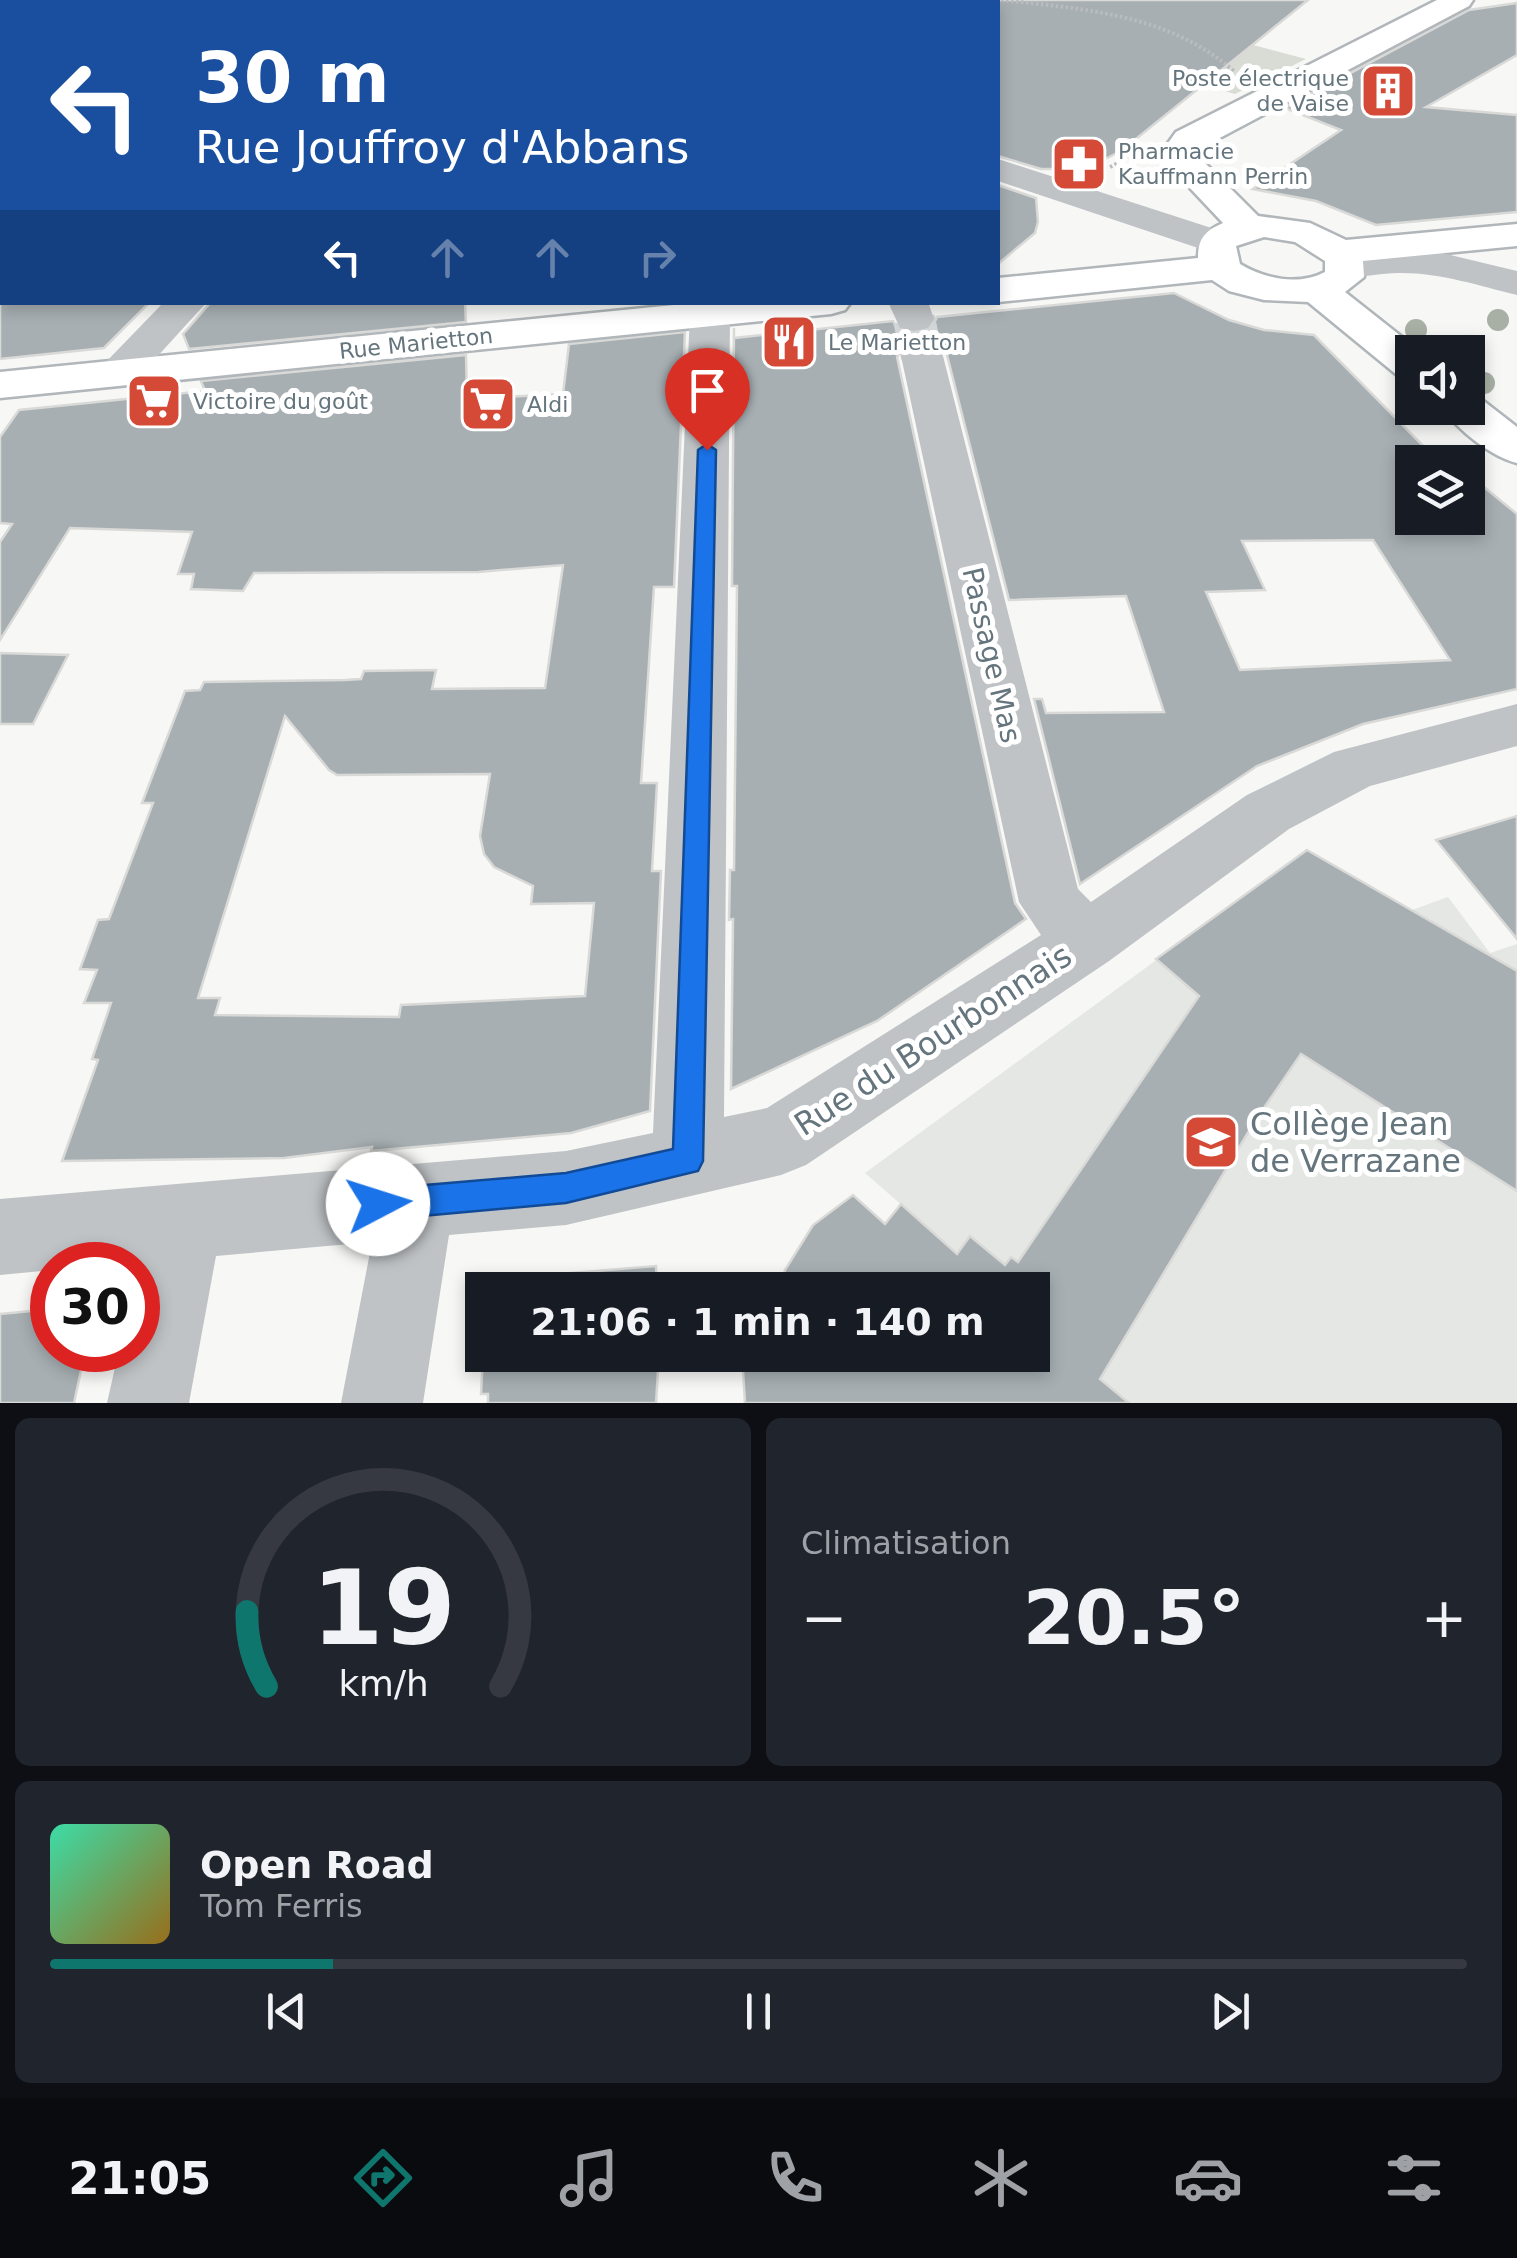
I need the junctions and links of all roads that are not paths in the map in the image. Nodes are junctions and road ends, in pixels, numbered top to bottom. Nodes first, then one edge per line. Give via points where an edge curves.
1 (1459, 0) edge
2 (1000, 171) edge
3 (1517, 235) edge
4 (1228, 246) junction
5 (1442, 264) junction
6 (1335, 270) junction
7 (1517, 283) edge
8 (1000, 290) edge
9 (1517, 297) edge
10 (183, 305) edge
11 (802, 305) edge
12 (710, 314) junction
13 (915, 326) tunnel mouth
14 (1395, 345) edge
15 (119, 372) junction
16 (2, 388) edge
17 (1485, 423) edge
18 (1517, 448) edge
19 (1517, 725) edge
20 (1086, 941) junction
21 (688, 1161) junction
22 (417, 1201) junction
23 (185, 1221) junction
24 (0, 1237) edge
25 (148, 1403) edge
26 (382, 1403) edge

1 - 4 main road via 1188,138 1180,150
2 - 4 street
3 - 6 main road
4 - 6 main road via 1298,231
4 - 6 main road via 1254,286 1299,293
4 - 8 main road
5 - 6 street via 1401,261
5 - 7 street
5 - 9 street
6 - 14 main road
10 - 15 street
11 - 12 main road, Rue Marietton
12 - 15 main road, Rue Marietton
12 - 21 street
13 - 20 street, Passage Mas via 1050,902
15 - 16 main road, Rue Marietton
17 - 18 main road
19 - 20 street, Rue du Bourbonnais via 1337,777 1268,812
20 - 21 street, Rue du Bourbonnais via 781,1140
21 - 22 street, Rue du Bourbonnais via 566,1188
22 - 23 street, Rue du Bourbonnais
22 - 26 street
23 - 24 street, Rue du Bourbonnais
23 - 25 street

